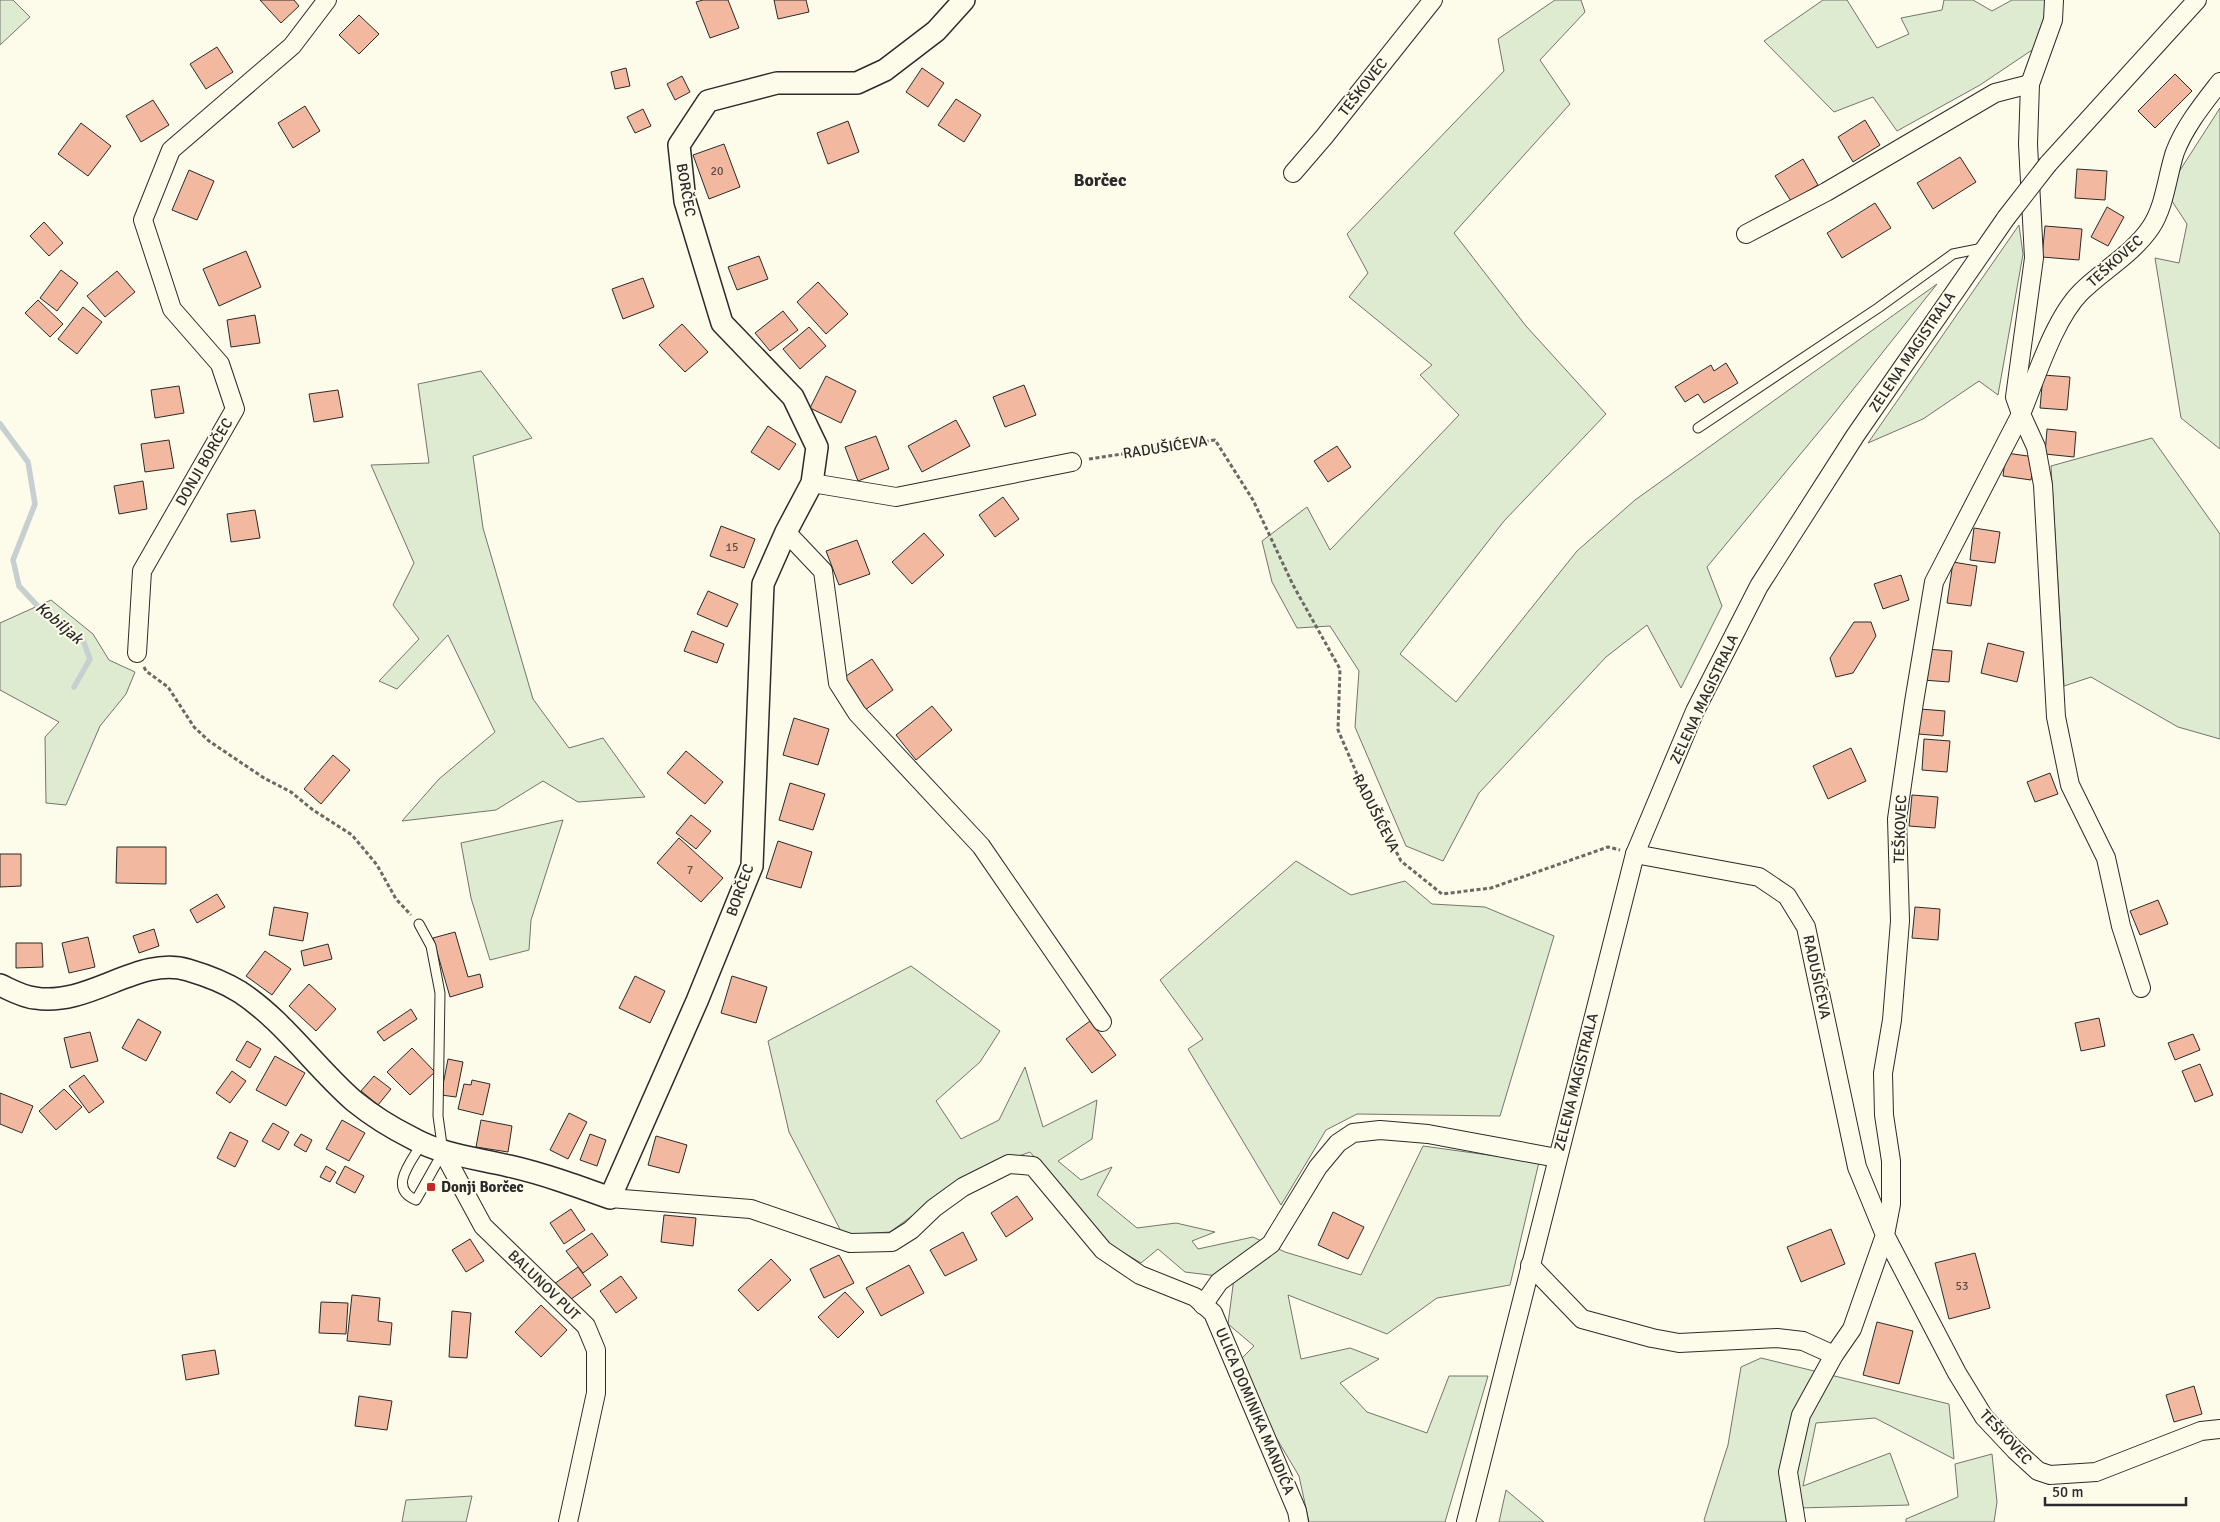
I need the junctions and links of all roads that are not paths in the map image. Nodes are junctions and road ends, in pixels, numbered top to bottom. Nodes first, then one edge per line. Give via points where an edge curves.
1 (327, 0) edge
2 (964, 0) edge
3 (1433, 0) edge
4 (2054, 0) edge
5 (2197, 0) edge
6 (2220, 82) edge
7 (2030, 84) junction
8 (1292, 173) dead end
9 (1746, 234) dead end
10 (1983, 248) junction
11 (2021, 414) junction
12 (1698, 428) dead end
13 (1072, 462) road end
14 (812, 483) junction
15 (786, 532) junction
16 (137, 653) road end
17 (1635, 854) junction
18 (419, 924) road end
19 (0, 984) edge
20 (2140, 988) dead end
21 (1102, 1022) dead end
22 (422, 1143) junction
23 (443, 1152) junction
24 (1557, 1158) junction
25 (610, 1198) junction
26 (1885, 1236) junction
27 (1530, 1265) junction
28 (1203, 1305) junction
29 (1834, 1355) junction
30 (2220, 1429) edge
31 (568, 1522) edge
32 (1299, 1522) edge
33 (1466, 1522) edge
34 (1796, 1522) edge

1 - 16 street, DONJI BORČEC via 292,46 171,150 143,220 172,309 220,364 235,409 142,571
2 - 14 street, BORČEC via 936,31 885,70 857,83 777,83 708,101 679,145 685,201 722,323 793,397 817,447
3 - 8 street, TEŠKOVEC
4 - 7 street via 2053,20
5 - 10 street, ZELENA MAGISTRALA, bridge via 2048,164
6 - 11 street, TEŠKOVEC via 2189,124 2176,150 2159,212 2150,228 2075,300 2051,341
7 - 9 street via 1995,94 1826,192
7 - 11 street via 2028,144 2034,258 2015,396
10 - 12 lane via 1953,254
10 - 17 street, ZELENA MAGISTRALA via 1855,436 1759,586 1695,711
11 - 20 street via 2036,447 2043,485 2056,717 2070,786 2106,858 2121,926
11 - 26 street, TEŠKOVEC via 1934,582 1914,702 1897,819 1900,922 1892,1020 1883,1073 1884,1115 1891,1161 1891,1204
13 - 14 street via 896,498
14 - 15 street, BORČEC
15 - 21 street via 823,571 838,684 857,713 981,846
15 - 25 street, BORČEC via 763,584 752,866 697,1001
17 - 24 street, ZELENA MAGISTRALA
17 - 26 street, RADUŠIĆEVA via 1759,877 1787,896 1806,926 1857,1167
18 - 23 lane via 430,946 440,993 438,1116
19 - 22 street, ULICA DOMINIKA MANDIĆA via 34,998 58,1000 85,994 156,967 173,967 212,978 239,992 268,1015 356,1102
22 - 23 street, ULICA DOMINIKA MANDIĆA
22 - 23 lane via 402,1180 404,1192 416,1200
23 - 25 street, ULICA DOMINIKA MANDIĆA via 509,1166
23 - 31 street, BALUNOV PUT via 483,1226 586,1326 596,1350 596,1393
24 - 27 street, ZELENA MAGISTRALA
24 - 28 street via 1428,1134 1380,1130 1353,1133 1338,1143 1318,1167 1271,1244 1219,1282
25 - 28 street, ULICA DOMINIKA MANDIĆA via 751,1209 850,1243 892,1242 963,1187 1009,1164 1033,1166 1103,1250 1140,1274 1195,1297
26 - 29 street, TEŠKOVEC via 1852,1329
26 - 30 street, TEŠKOVEC via 1957,1373 1984,1417 2038,1471 2050,1475 2096,1472 2201,1431
27 - 29 street via 1582,1319 1680,1343 1777,1338 1803,1341
27 - 33 street, ZELENA MAGISTRALA
28 - 32 street, ULICA DOMINIKA MANDIĆA via 1213,1313
29 - 34 street, TEŠKOVEC via 1801,1415 1788,1472

